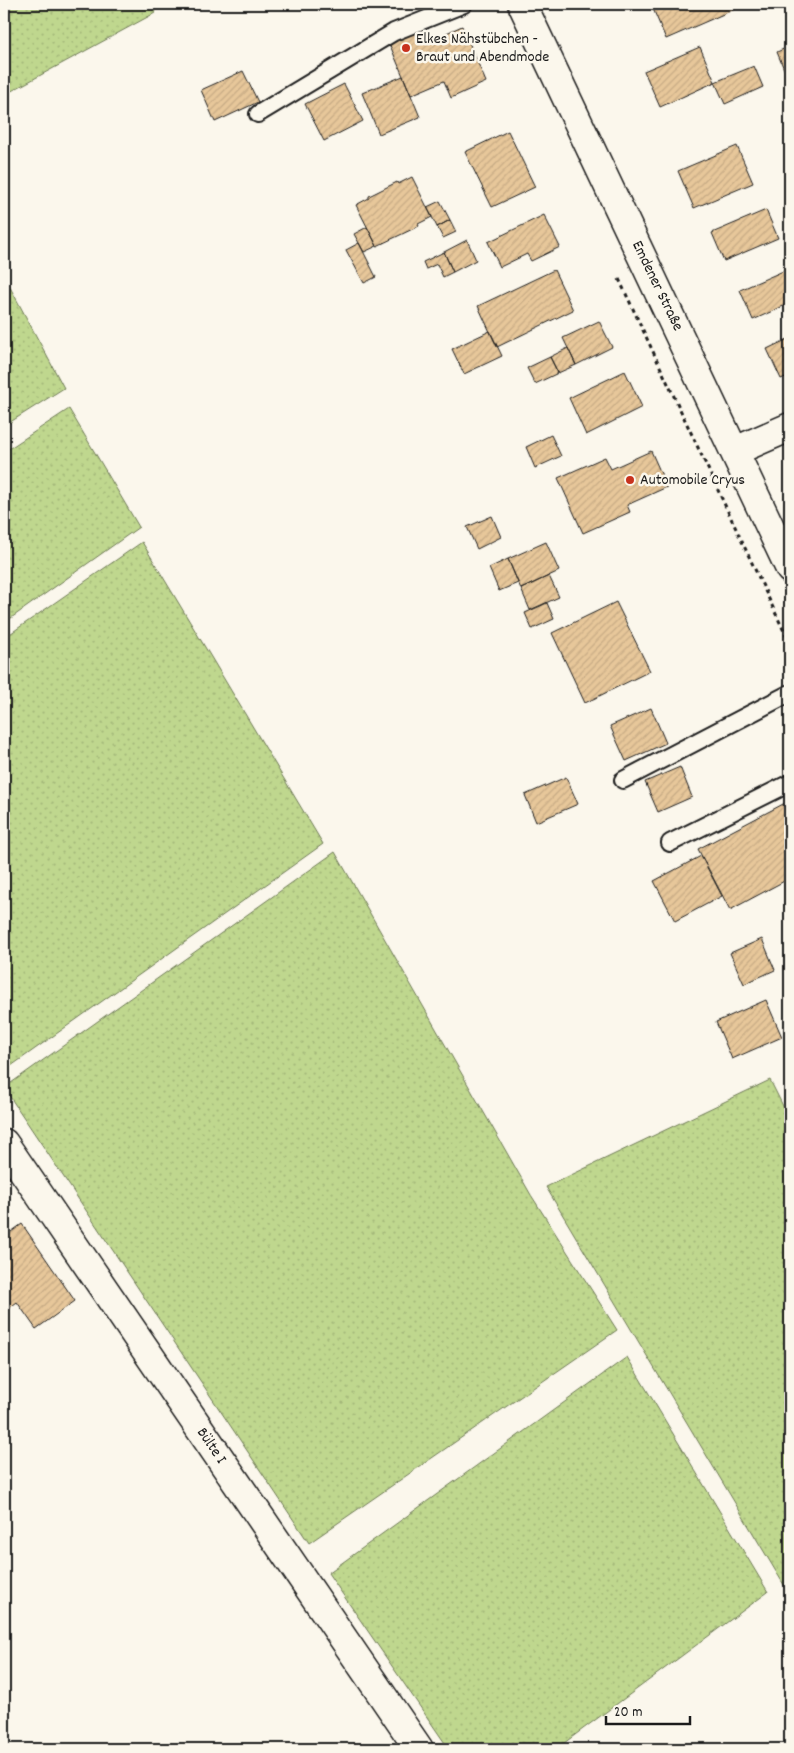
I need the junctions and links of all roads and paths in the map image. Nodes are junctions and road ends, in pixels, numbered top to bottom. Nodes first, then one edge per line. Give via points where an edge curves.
1 (464, 4) edge
2 (522, 4) edge
3 (258, 114) dead end
4 (790, 427) edge
5 (735, 450) junction
6 (790, 569) edge
7 (790, 693) edge
8 (624, 780) dead end
9 (790, 783) edge
10 (670, 843) dead end
11 (4, 1143) edge
12 (419, 1749) edge

1 - 3 lane via 394,32
2 - 5 street, Emdener Straße
4 - 5 street
5 - 6 street, Emdener Straße
7 - 8 lane
9 - 10 lane
11 - 12 street, Bülte I

